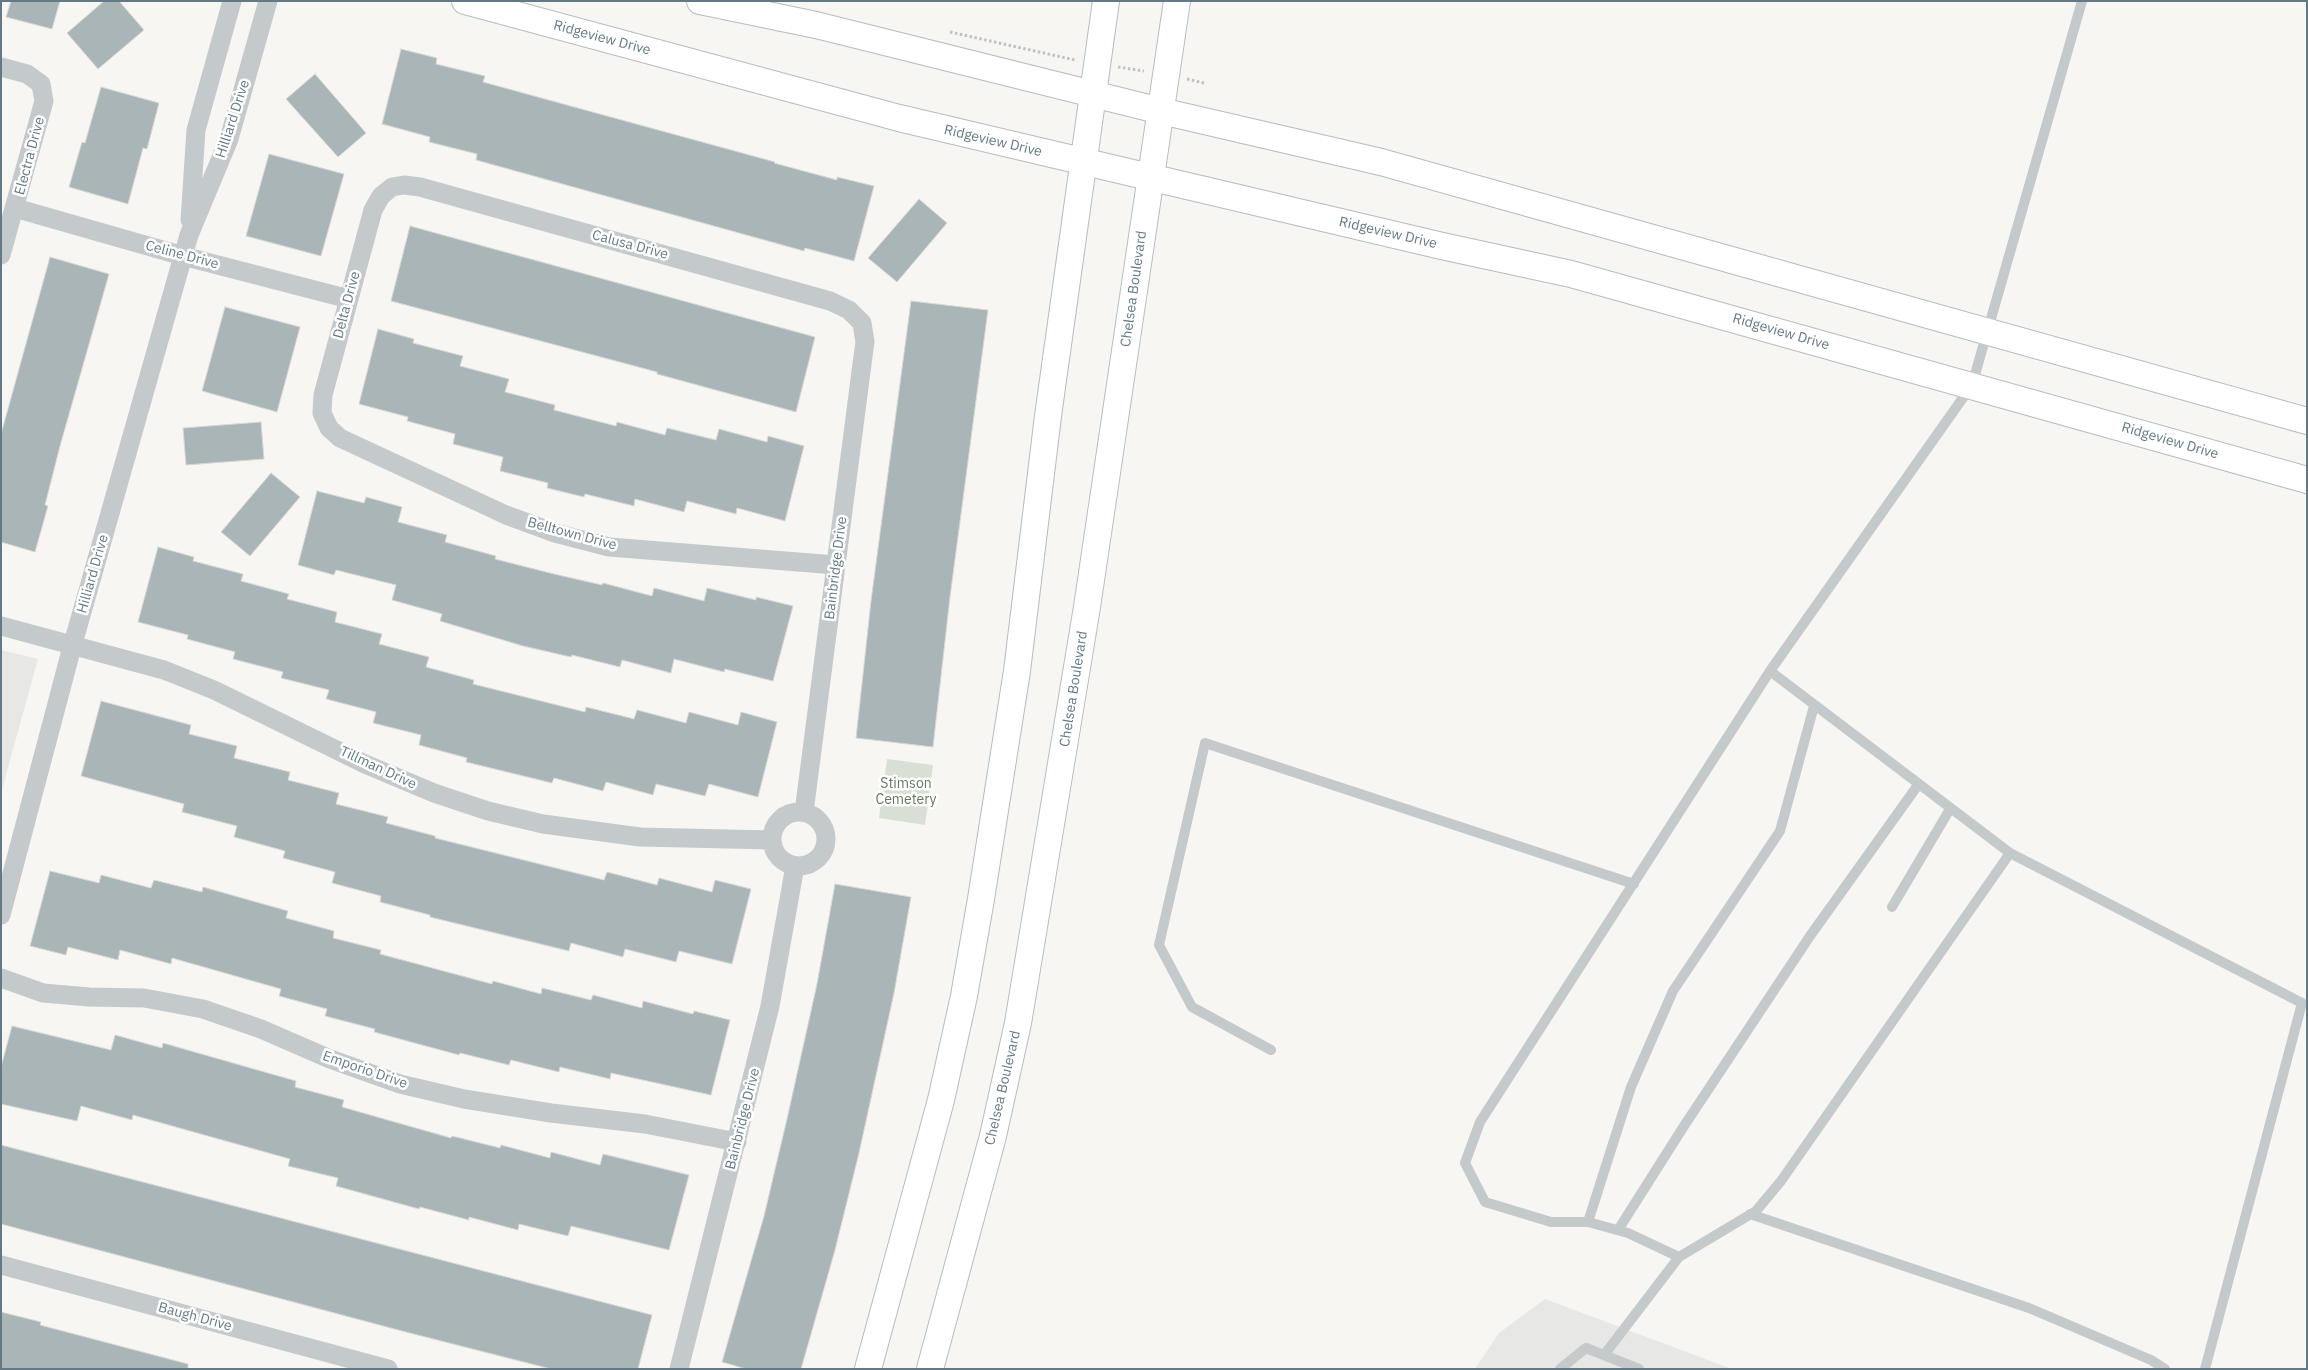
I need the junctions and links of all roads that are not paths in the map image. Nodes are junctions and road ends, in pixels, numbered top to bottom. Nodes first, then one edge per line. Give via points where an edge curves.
1 (232, 1) edge
2 (268, 1) edge
3 (465, 1) edge
4 (700, 1) edge
5 (1106, 1) edge
6 (1177, 1) edge
7 (2082, 1) edge
8 (751, 6) edge
9 (1, 66) edge
10 (1092, 92) junction
11 (1161, 111) junction
12 (1082, 162) junction
13 (1151, 178) junction
14 (392, 187) joint
15 (15, 208) junction
16 (189, 234) junction
17 (1, 256) edge
18 (183, 256) junction
19 (349, 299) junction
20 (862, 323) joint
21 (1987, 331) junction
22 (1972, 385) junction
23 (2307, 421) edge
24 (329, 428) joint
25 (2307, 480) edge
26 (836, 565) junction
27 (1, 626) edge
28 (72, 646) junction
29 (1770, 671) junction
30 (1814, 706) junction
31 (1918, 785) junction
32 (1950, 809) junction
33 (804, 812) junction
34 (772, 840) junction
35 (2010, 853) junction
36 (796, 866) junction
37 (1634, 884) junction
38 (1892, 907) dead end
39 (1, 915) edge
40 (1, 978) edge
41 (1271, 1050) dead end
42 (737, 1142) junction
43 (1750, 1214) junction
44 (1588, 1222) junction
45 (1618, 1230) junction
46 (1679, 1257) junction
47 (1, 1265) edge
48 (1604, 1355) junction
49 (1621, 1365) edge
50 (388, 1369) edge
51 (679, 1369) edge
52 (868, 1369) edge
53 (930, 1369) edge
54 (1560, 1369) edge
55 (1639, 1369) edge
56 (2165, 1369) edge
57 (2205, 1369) edge

1 - 16 street, Hilliard Drive via 196,130
2 - 16 street, Hilliard Drive via 229,139
3 - 12 main road, Ridgeview Drive via 899,118
4 - 8 main road
5 - 10 main road
6 - 11 main road, Chelsea Boulevard
7 - 21 lane
8 - 10 main road
9 - 15 street, Electra Drive via 27,74 41,84 44,101
10 - 11 main road
10 - 12 main road
11 - 13 main road, Chelsea Boulevard
11 - 21 main road via 1381,162
12 - 13 main road, Ridgeview Drive
12 - 52 main road via 1021,645 974,940 941,1100
13 - 22 main road, Ridgeview Drive via 1571,274
13 - 53 main road, Chelsea Boulevard via 1087,607 1018,1023 992,1136
14 - 19 street, Delta Drive via 372,210
14 - 20 street, Calusa Drive via 420,187 830,300 849,310
15 - 17 street, Electra Drive
15 - 18 street, Celine Drive
16 - 18 street, Hilliard Drive
18 - 19 street, Celine Drive
18 - 28 street, Hilliard Drive
19 - 24 street, Delta Drive via 323,395 322,414
20 - 26 street, Bainbridge Drive via 865,342
21 - 22 lane
21 - 23 main road
22 - 25 main road, Ridgeview Drive
22 - 29 lane
24 - 26 street, Belltown Drive via 346,442 506,515 564,535 609,547
26 - 33 street, Bainbridge Drive
27 - 28 street, Tillman Drive
28 - 34 street, Tillman Drive via 172,674 263,713 374,768 488,811 543,824 640,837
28 - 39 street, Hilliard Drive
29 - 30 lane
29 - 37 lane
30 - 31 lane
30 - 44 lane via 1780,831 1673,991 1631,1088
31 - 32 lane
31 - 45 lane via 1810,936
32 - 35 lane
32 - 38 lane
33 - 34 street via 794,812 779,820
33 - 36 street via 819,820 824,828 826,846 816,861
34 - 36 street via 782,861
35 - 43 lane via 1782,1180
35 - 57 lane via 2302,1003
36 - 42 street, Bainbridge Drive via 770,1006
37 - 41 lane via 1205,743 1159,945 1192,1007
37 - 44 lane via 1480,1122 1465,1163 1485,1202 1551,1222
40 - 42 street, Emporio Drive via 43,992 144,998 203,1009 261,1029 330,1060 391,1081 464,1099 645,1124
42 - 51 street, Bainbridge Drive
43 - 46 lane
43 - 56 lane via 2029,1308
44 - 45 lane
45 - 46 lane
46 - 48 lane
47 - 50 street, Baugh Drive
48 - 49 lane
48 - 54 lane via 1586,1348
49 - 55 lane

